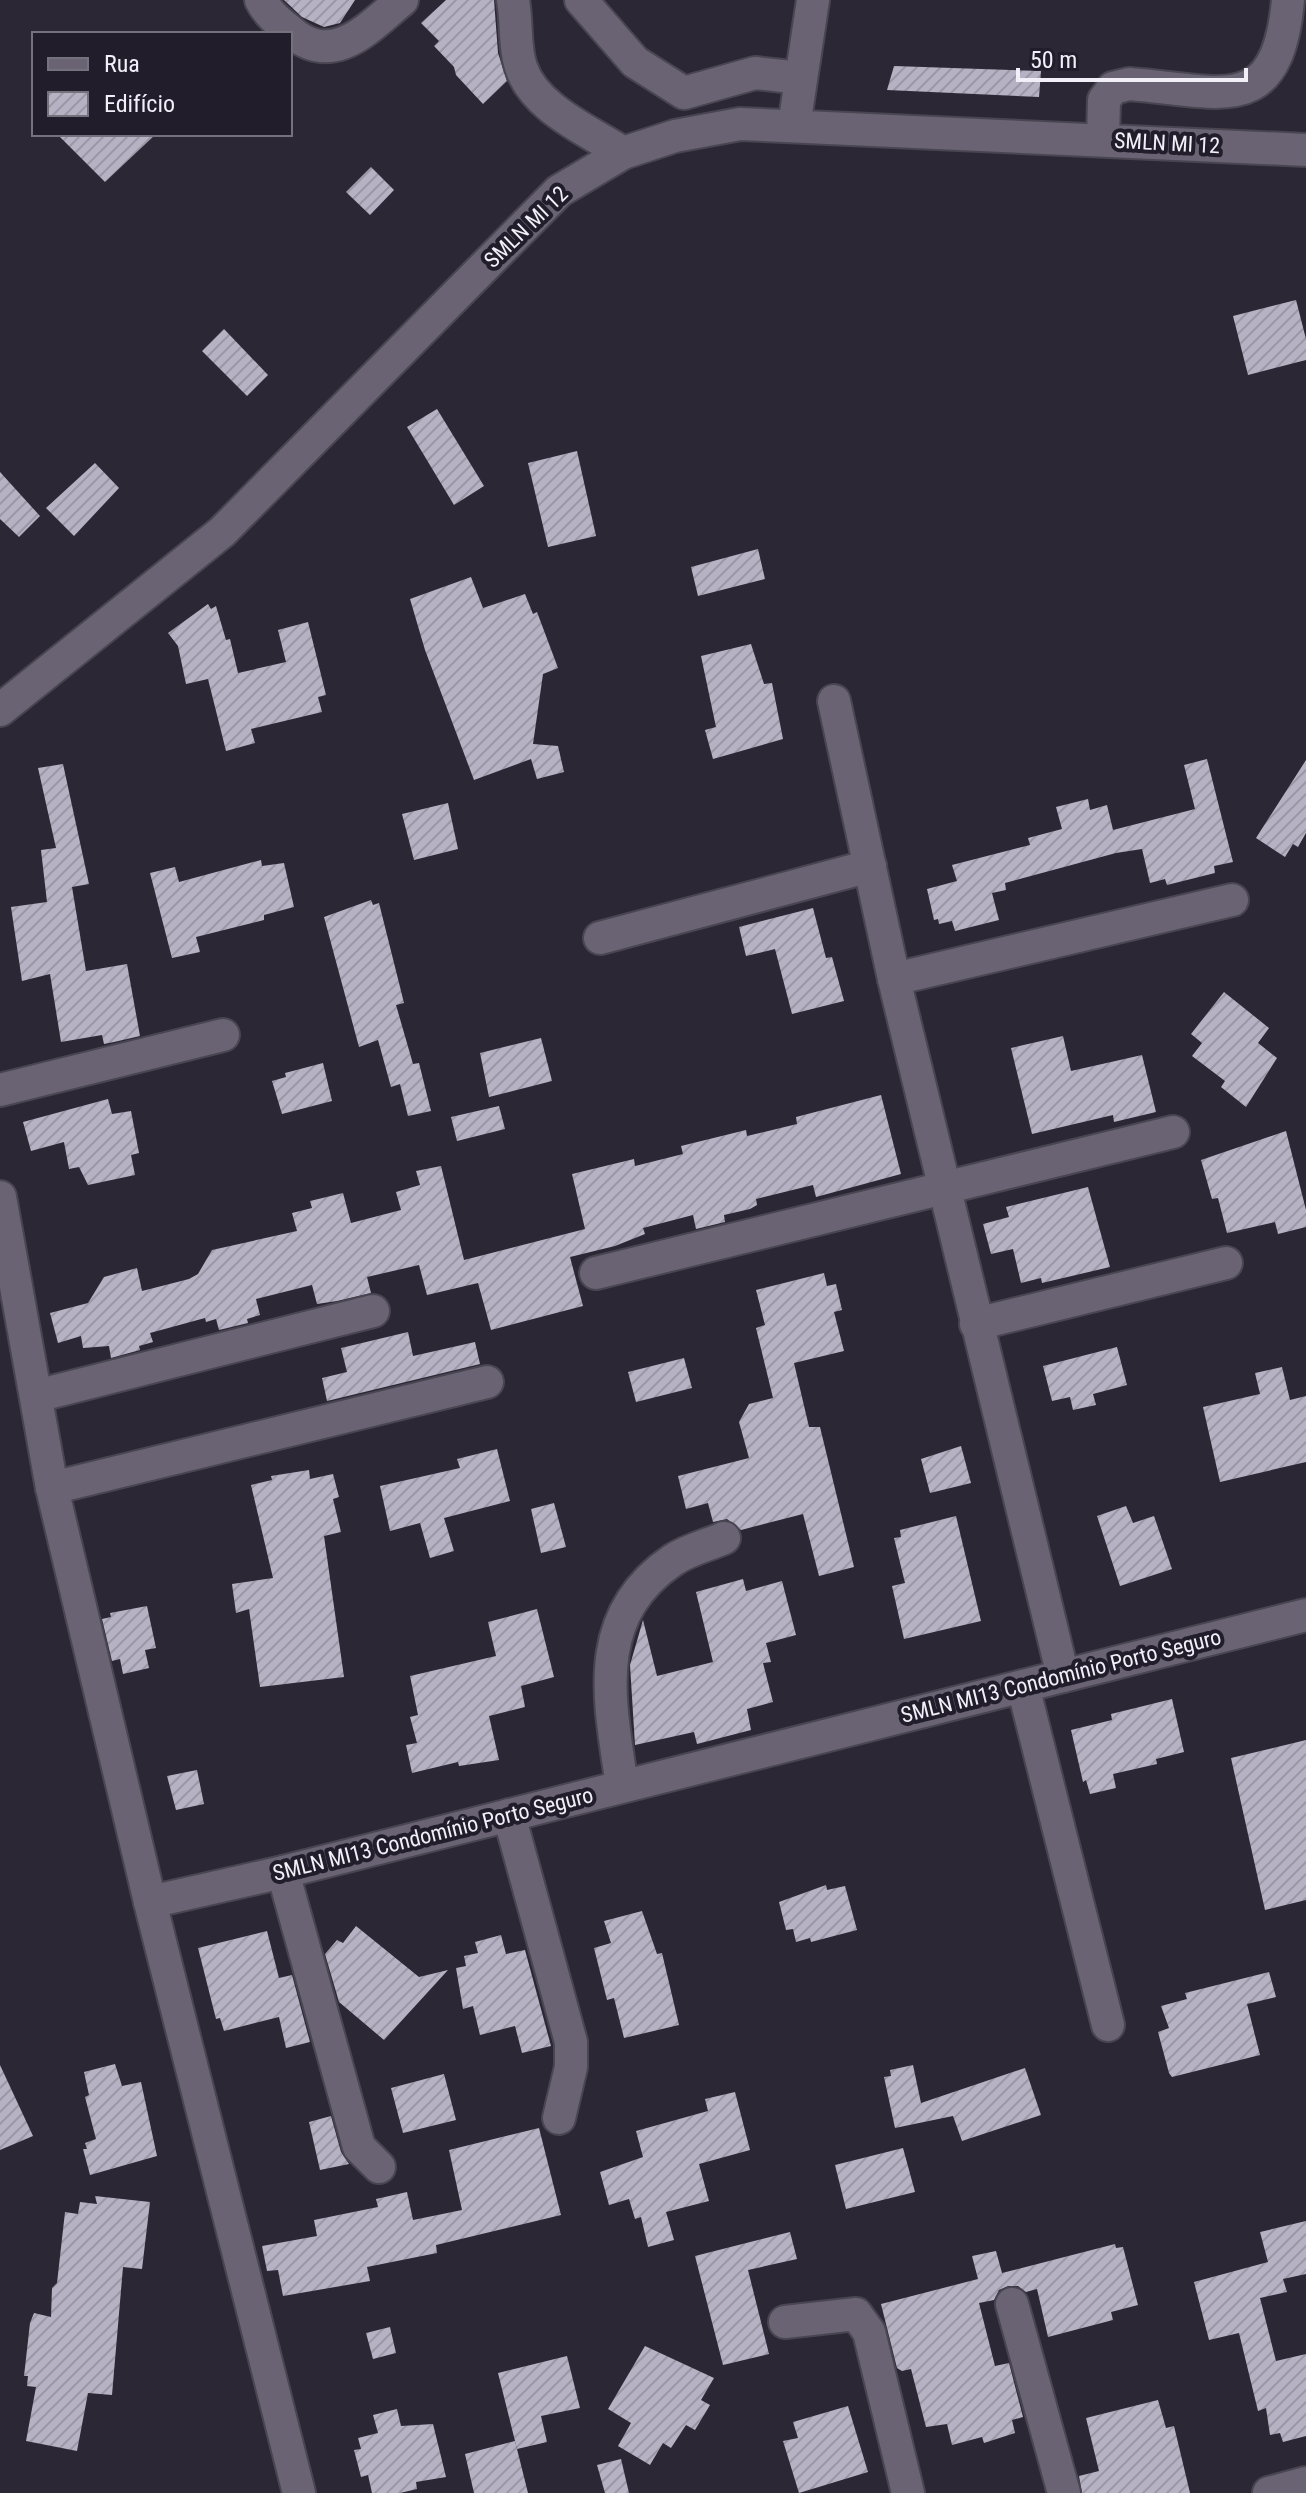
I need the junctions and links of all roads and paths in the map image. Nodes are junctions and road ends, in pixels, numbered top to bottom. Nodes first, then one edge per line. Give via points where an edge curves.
1 (261, 0) edge
2 (402, 0) edge
3 (513, 0) edge
4 (581, 0) edge
5 (813, 0) edge
6 (1288, 0) edge
7 (292, 32) edge
8 (292, 32) edge
9 (801, 78) junction
10 (794, 126) junction
11 (1103, 140) junction
12 (1306, 150) edge
13 (623, 153) junction
14 (834, 701) dead end
15 (0, 709) edge
16 (870, 866) junction
17 (1232, 900) dead end
18 (600, 938) dead end
19 (894, 979) junction
20 (223, 1035) dead end
21 (0, 1090) edge
22 (1173, 1132) dead end
23 (943, 1186) junction
24 (0, 1197) edge
25 (1226, 1263) dead end
26 (596, 1273) dead end
27 (373, 1311) dead end
28 (976, 1324) junction
29 (487, 1382) dead end
30 (36, 1396) junction
31 (52, 1488) junction
32 (724, 1538) dead end
33 (1306, 1615) edge
34 (1063, 1676) junction
35 (1023, 1686) junction
36 (622, 1786) junction
37 (509, 1815) junction
38 (283, 1872) junction
39 (150, 1902) junction
40 (1108, 2025) dead end
41 (559, 2118) dead end
42 (379, 2167) dead end
43 (1012, 2304) dead end
44 (785, 2322) dead end
45 (1306, 2483) edge
46 (299, 2493) edge
47 (908, 2493) edge
48 (1064, 2493) edge
49 (1269, 2493) edge

1 - 8 street
2 - 7 street via 347,45 325,49
3 - 13 street via 520,65 530,88
4 - 9 street via 635,62 684,93 755,73
5 - 9 street
6 - 11 street via 1274,67 1255,87 1113,88 1104,100
9 - 10 street
10 - 11 street, SMLN MI 12
10 - 13 street, SMLN MI 12 via 740,124
11 - 12 street, SMLN MI 12
13 - 15 street, SMLN MI 12 via 559,191 222,532
14 - 16 street
16 - 18 street
16 - 19 street
17 - 19 street
19 - 23 street
20 - 21 street
22 - 23 street
23 - 26 street
23 - 28 street
24 - 30 street
25 - 28 street
27 - 30 street
28 - 34 street
29 - 31 street
30 - 31 street
31 - 39 street
32 - 36 street via 675,1559 640,1587 617,1633 609,1669
33 - 34 street, SMLN MI13 Condomínio Porto Seguro
34 - 35 street, SMLN MI13 Condomínio Porto Seguro
35 - 36 street, SMLN MI13 Condomínio Porto Seguro
35 - 40 street
36 - 37 street, SMLN MI13 Condomínio Porto Seguro
37 - 38 street, SMLN MI13 Condomínio Porto Seguro
37 - 41 street via 571,2042
38 - 39 street, SMLN MI13 Condomínio Porto Seguro
38 - 42 street via 359,2147
39 - 46 street
43 - 48 street
44 - 47 street via 856,2314 869,2332
45 - 49 street

